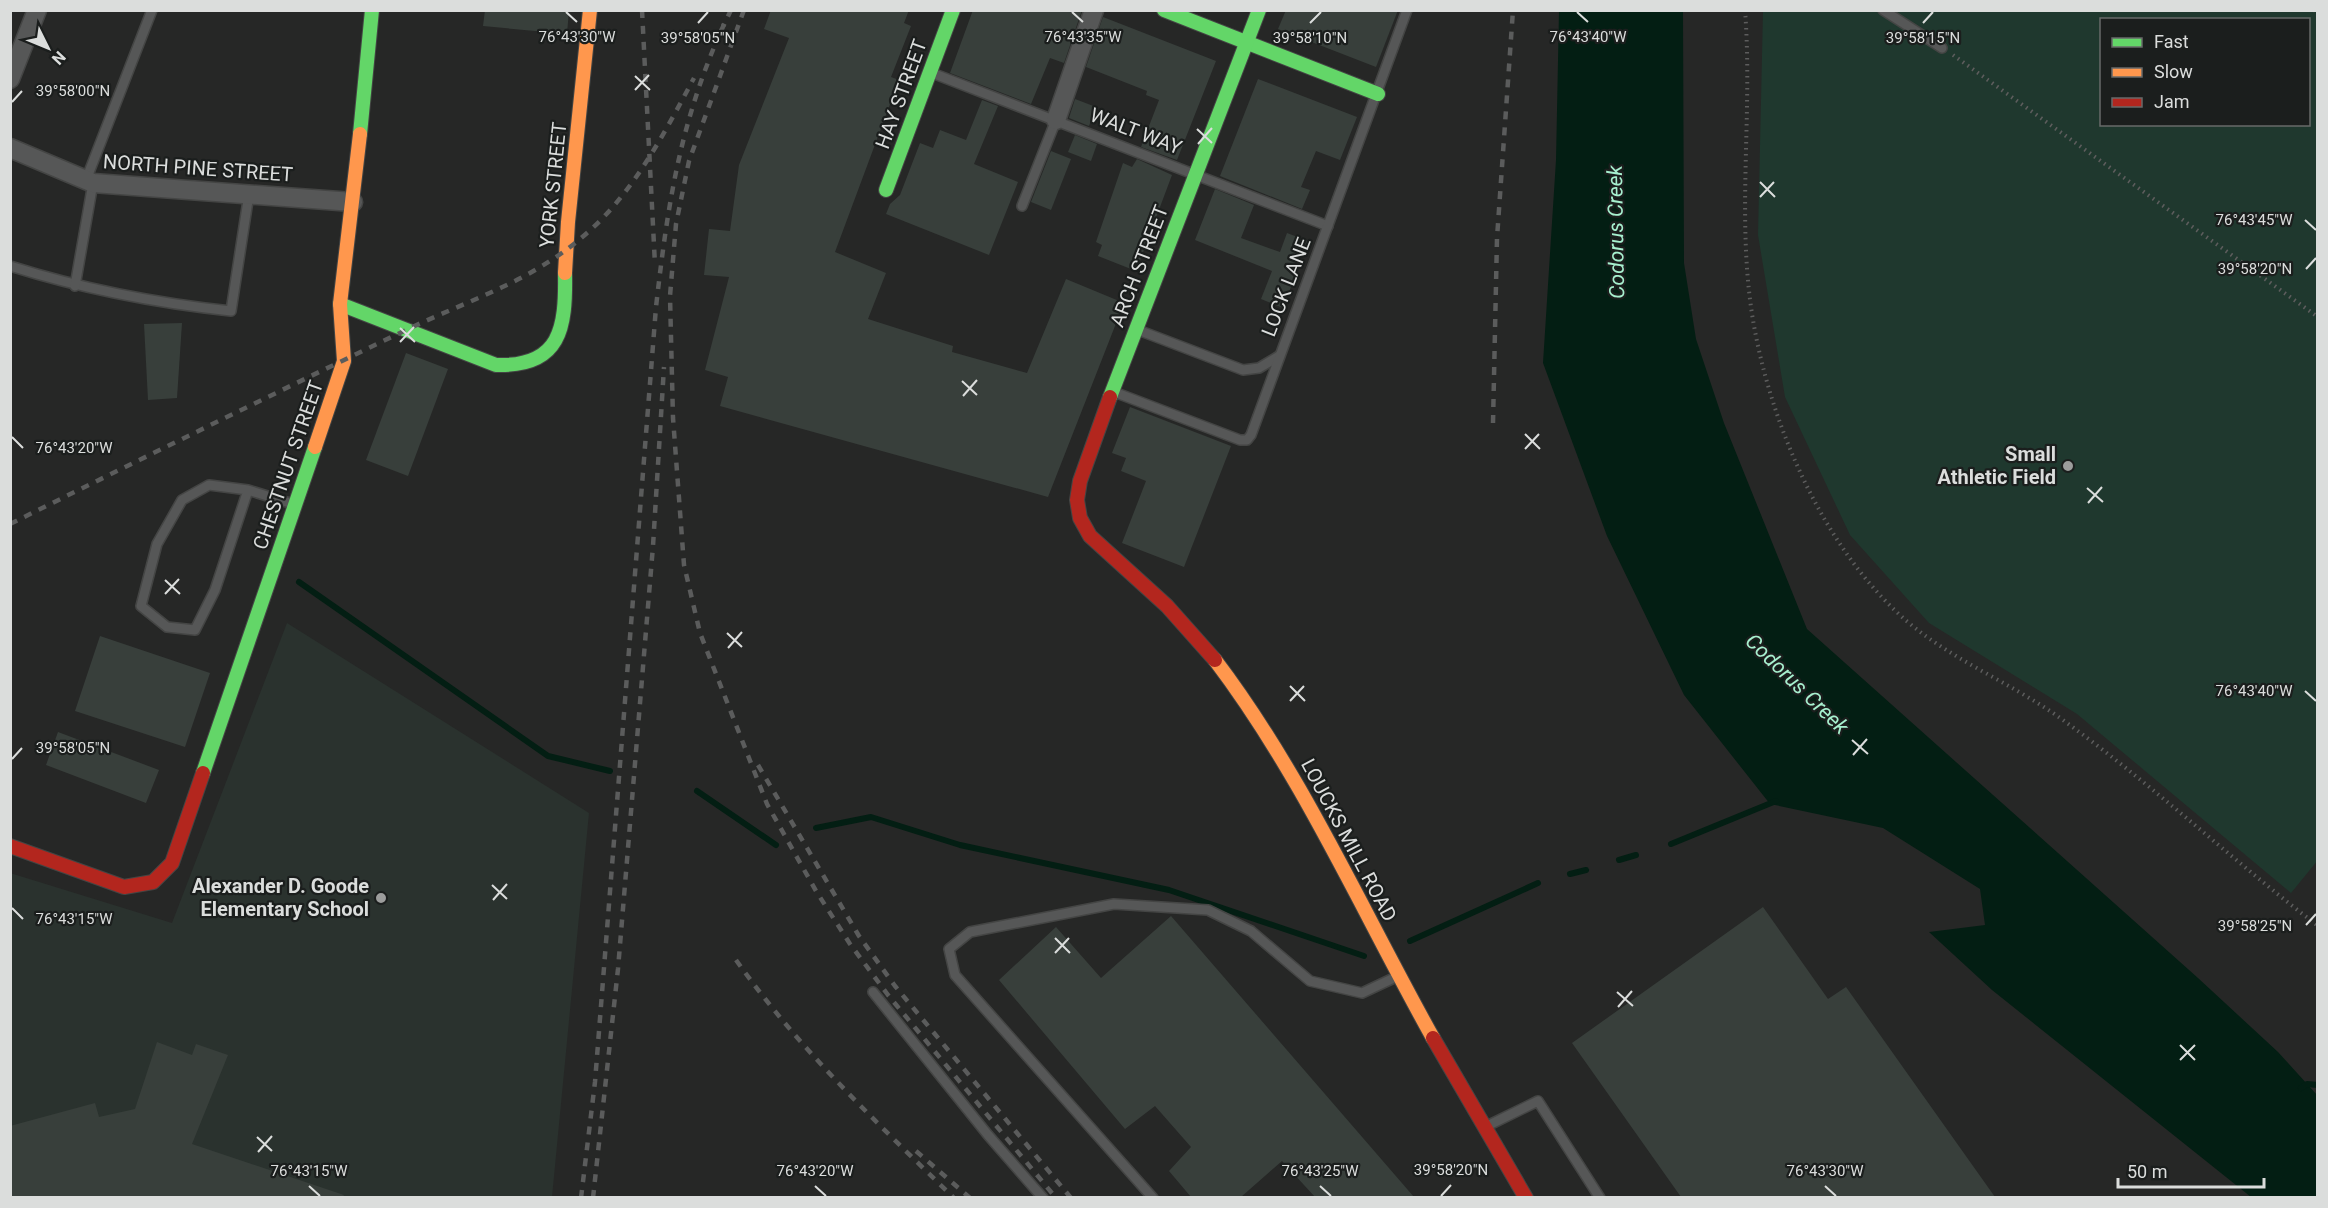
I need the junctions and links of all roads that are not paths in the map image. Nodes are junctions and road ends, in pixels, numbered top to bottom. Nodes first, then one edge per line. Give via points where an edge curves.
1 (38, 10) edge
2 (152, 10) edge
3 (372, 10) edge
4 (590, 10) edge
5 (953, 10) edge
6 (1094, 10) edge
7 (1164, 10) edge
8 (1259, 10) edge
9 (1407, 10) edge
10 (1883, 10) edge
11 (1247, 43) junction
12 (1942, 48) road end
13 (930, 72) junction
14 (10, 79) edge
15 (1378, 94) junction
16 (1056, 120) junction
17 (10, 148) edge
18 (1196, 173) junction
19 (90, 182) junction
20 (886, 190) dead end
21 (249, 194) junction
22 (353, 202) junction
23 (1022, 206) dead end
24 (1328, 226) junction
25 (10, 266) edge
26 (75, 286) junction
27 (340, 304) junction
28 (1135, 329) junction
29 (1279, 356) junction
30 (1112, 391) junction
31 (248, 490) junction
32 (295, 505) junction
33 (1090, 536) joint
34 (10, 846) edge
35 (1398, 976) junction
36 (873, 992) dead end
37 (1483, 1128) junction
38 (1043, 1197) edge
39 (1153, 1197) edge
40 (1526, 1197) edge
41 (1600, 1197) edge

1 - 14 street
2 - 19 lane
3 - 22 street, CHESTNUT STREET
4 - 27 street, YORK STREET via 565,252 563,328 555,344 543,357 521,366 496,364
5 - 13 street, HAY STREET
6 - 16 street
7 - 11 street
8 - 11 street, ARCH STREET
9 - 15 lane, LOCK LANE
10 - 12 lane
11 - 15 street
11 - 18 street, ARCH STREET
13 - 16 lane, WALT WAY
13 - 20 street, HAY STREET
15 - 24 lane, LOCK LANE
16 - 18 lane, WALT WAY
16 - 23 lane
17 - 19 street, NORTH PINE STREET
18 - 24 lane, WALT WAY
18 - 28 street, ARCH STREET
19 - 21 street, NORTH PINE STREET
19 - 26 lane
21 - 22 street, NORTH PINE STREET
21 - 26 lane via 231,311 171,305
22 - 27 street, CHESTNUT STREET
24 - 29 lane, LOCK LANE
25 - 26 lane
27 - 32 street, CHESTNUT STREET via 344,361
28 - 29 lane via 1244,370 1259,368
28 - 30 street, ARCH STREET
29 - 30 lane, LOCK LANE via 1247,440
30 - 33 street, ARCH STREET via 1077,489 1077,511
31 - 31 lane via 209,485 182,500 157,544 141,606 167,627 195,630 215,590
31 - 32 lane
32 - 34 street, CHESTNUT STREET via 172,863 153,882 124,887
33 - 35 street, LOUCKS MILL ROAD via 1159,598 1209,652 1247,704 1288,767
35 - 37 street, LOUCKS MILL ROAD
35 - 39 lane via 1362,993 1310,981 1251,931 1208,910 1114,904 970,932 949,949 955,975
36 - 38 lane
37 - 40 street, LOUCKS MILL ROAD
37 - 41 lane via 1538,1101

